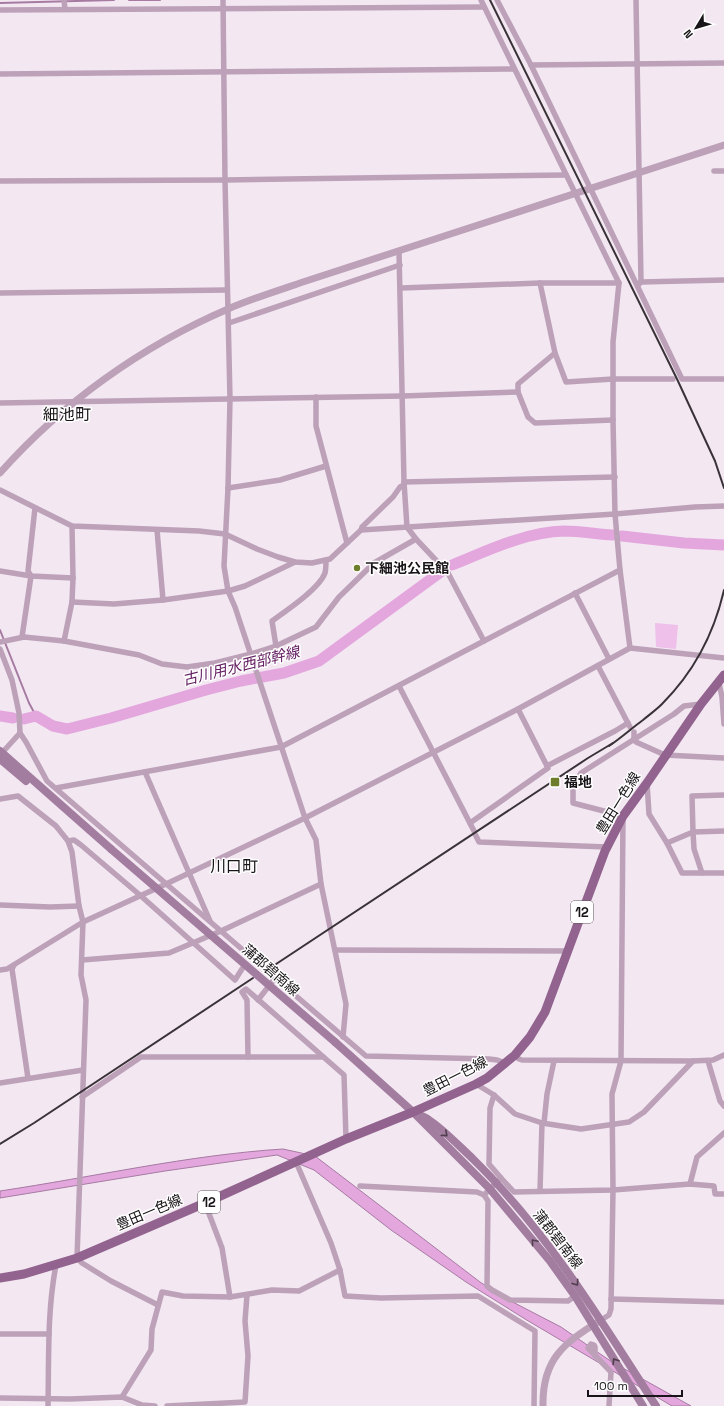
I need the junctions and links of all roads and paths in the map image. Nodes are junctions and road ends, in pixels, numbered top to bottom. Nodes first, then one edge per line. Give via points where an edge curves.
1 (64, 0) edge
2 (223, 0) edge
3 (480, 0) edge
4 (497, 0) edge
5 (636, 0) edge
6 (484, 7) junction
7 (64, 9) junction
8 (223, 9) junction
9 (0, 10) edge
10 (724, 63) edge
11 (637, 64) junction
12 (530, 65) junction
13 (513, 69) junction
14 (224, 72) junction
15 (0, 74) edge
16 (724, 145) edge
17 (714, 171) dead end
18 (724, 171) edge
19 (639, 172) junction
20 (566, 175) junction
21 (225, 180) junction
22 (0, 181) edge
23 (591, 188) junction
24 (575, 193) junction
25 (399, 251) junction
26 (400, 265) junction
27 (724, 280) edge
28 (540, 283) junction
29 (619, 283) junction
30 (640, 284) junction
31 (401, 288) junction
32 (227, 290) junction
33 (0, 292) edge
34 (228, 309) junction
35 (229, 323) junction
36 (555, 353) junction
37 (614, 379) junction
38 (673, 379) dead end
39 (724, 379) edge
40 (518, 392) junction
41 (403, 396) junction
42 (316, 397) junction
43 (230, 399) junction
44 (75, 401) junction
45 (0, 403) edge
46 (613, 420) junction
47 (326, 466) junction
48 (0, 473) edge
49 (614, 477) junction
50 (404, 483) junction
51 (228, 488) junction
52 (0, 490) edge
53 (724, 506) edge
54 (35, 508) junction
55 (616, 514) junction
56 (72, 526) junction
57 (407, 527) junction
58 (156, 530) junction
59 (361, 530) junction
60 (225, 534) junction
61 (416, 539) junction
62 (348, 542) junction
63 (326, 560) junction
64 (295, 562) junction
65 (620, 570) junction
66 (0, 571) edge
67 (31, 576) junction
68 (73, 578) junction
69 (228, 591) junction
70 (575, 593) junction
71 (163, 600) junction
72 (72, 602) junction
73 (22, 637) junction
74 (64, 641) junction
75 (484, 641) junction
76 (0, 642) edge
77 (276, 646) junction
78 (630, 648) junction
79 (0, 649) edge
80 (251, 654) junction
81 (724, 658) edge
82 (609, 659) junction
83 (598, 666) junction
84 (721, 679) edge
85 (399, 686) junction
86 (701, 704) junction
87 (518, 709) junction
88 (724, 724) edge
89 (20, 733) junction
90 (634, 736) junction
91 (281, 747) junction
92 (434, 752) junction
93 (1, 755) edge
94 (665, 755) junction
95 (724, 758) edge
96 (547, 766) junction
97 (145, 772) junction
98 (647, 783) junction
99 (56, 788) junction
100 (724, 795) edge
101 (0, 799) edge
102 (623, 816) junction
103 (305, 818) junction
104 (470, 823) junction
105 (724, 831) edge
106 (693, 832) junction
107 (68, 841) junction
108 (667, 843) junction
109 (607, 847) junction
110 (190, 873) junction
111 (702, 873) junction
112 (724, 873) edge
113 (166, 884) junction
114 (321, 884) junction
115 (141, 896) junction
116 (0, 905) edge
117 (79, 906) junction
118 (83, 922) junction
119 (211, 923) junction
120 (221, 931) junction
121 (194, 943) junction
122 (335, 950) junction
123 (567, 951) junction
124 (251, 956) dead end
125 (82, 960) junction
126 (14, 965) junction
127 (242, 969) dead end
128 (0, 970) edge
129 (258, 1000) junction
130 (343, 1037) junction
131 (515, 1055) junction
132 (724, 1055) edge
133 (248, 1057) junction
134 (323, 1057) junction
135 (554, 1061) junction
136 (621, 1061) junction
137 (693, 1061) junction
138 (708, 1061) junction
139 (506, 1063) junction
140 (83, 1070) junction
141 (28, 1078) junction
142 (0, 1083) edge
143 (476, 1084) junction
144 (494, 1095) junction
145 (82, 1096) junction
146 (724, 1106) edge
147 (412, 1112) junction
148 (543, 1123) junction
149 (612, 1125) junction
150 (724, 1133) edge
151 (346, 1139) junction
152 (296, 1162) junction
153 (499, 1180) junction
154 (690, 1184) junction
155 (360, 1186) dead end
156 (613, 1190) junction
157 (540, 1191) junction
158 (487, 1192) junction
159 (724, 1194) edge
160 (205, 1203) junction
161 (77, 1258) junction
162 (56, 1265) junction
163 (340, 1270) junction
164 (0, 1278) edge
165 (247, 1295) junction
166 (575, 1296) junction
167 (230, 1297) junction
168 (611, 1300) junction
169 (724, 1302) edge
170 (158, 1305) junction
171 (601, 1320) junction
172 (593, 1325) junction
173 (0, 1334) edge
174 (49, 1334) junction
175 (595, 1356) dead end
176 (122, 1397) junction
177 (0, 1398) edge
178 (48, 1398) junction
179 (205, 1405) edge
180 (48, 1406) edge
181 (155, 1406) edge
182 (167, 1406) edge
183 (534, 1406) edge
184 (543, 1406) edge
185 (609, 1406) edge
186 (643, 1406) edge
187 (656, 1406) edge

1 - 7 street
2 - 8 street
3 - 6 street
4 - 12 street
5 - 11 street
6 - 8 street
6 - 13 street
7 - 8 street
7 - 9 street
8 - 14 street
10 - 11 street
11 - 12 street
11 - 19 street
12 - 23 street
13 - 14 street
13 - 20 street
14 - 15 street
14 - 21 street
16 - 19 street
17 - 18 street
19 - 23 street
19 - 30 street
20 - 21 street
20 - 24 street
21 - 22 street
21 - 32 street
23 - 24 street
23 - 30 street
24 - 25 street
24 - 29 street
25 - 26 street
25 - 34 street
26 - 31 street
26 - 35 street
27 - 30 street
28 - 29 street
28 - 31 street
28 - 36 street
29 - 37 street via 613,342
30 - 39 street via 682,379
31 - 41 street
32 - 33 street
32 - 34 street
34 - 35 street
34 - 44 street via 161,342
35 - 43 street
36 - 37 street via 566,382
36 - 40 street via 518,384
37 - 38 street
37 - 46 street
40 - 41 street
40 - 46 street via 528,416 535,423
41 - 42 street
41 - 50 street
42 - 43 street
42 - 47 street via 316,426
43 - 44 street
43 - 51 street
44 - 45 street
44 - 48 street via 45,427
46 - 49 street
47 - 51 street via 280,480
47 - 62 street
49 - 50 street
49 - 55 street
50 - 57 street
50 - 59 street
51 - 60 street
52 - 54 street
53 - 55 street
54 - 56 street
54 - 67 street via 28,571
55 - 57 street
55 - 65 street
56 - 58 street
56 - 68 street
57 - 59 street
57 - 61 street
58 - 60 street
58 - 71 street
59 - 62 street
60 - 64 street via 257,550
60 - 69 street via 224,566
61 - 75 street via 448,573
61 - 77 street via 374,563 339,597 316,627
62 - 63 street
63 - 64 street via 312,563
63 - 77 street via 323,576 307,595 272,621
64 - 69 street via 245,586
65 - 70 street
65 - 78 street
66 - 67 street
67 - 68 street
67 - 73 street
68 - 72 street
69 - 71 street
69 - 80 street
70 - 75 street
70 - 82 street
71 - 72 street via 114,604
72 - 74 street
73 - 74 street
73 - 76 street
74 - 80 street via 139,655 162,664 187,667
75 - 85 street
77 - 80 street
78 - 81 street
78 - 82 street
79 - 89 street via 12,680
80 - 91 street
82 - 83 street
83 - 87 street
83 - 96 street via 629,725
84 - 86 main road, 豊田一色線 / 12
84 - 88 street
85 - 91 street
85 - 92 street
86 - 90 street via 684,706
86 - 94 main road, 豊田一色線 / 12
87 - 92 street
87 - 96 street
89 - 93 street
89 - 99 street via 47,782
90 - 94 street via 636,742
90 - 102 street via 581,773 572,785 573,802
91 - 97 street
91 - 103 street
92 - 103 street
92 - 104 street
93 - 147 main road, 蒲郡碧南線, bridge via 335,1042
94 - 95 street
94 - 98 main road, 豊田一色線 / 12
96 - 104 street via 548,768
97 - 99 street
97 - 110 street
98 - 102 main road, 豊田一色線 / 12
98 - 108 street via 649,814
99 - 113 street
100 - 106 street via 692,796
101 - 107 street via 18,796 56,826
102 - 109 main road, 豊田一色線 / 12
102 - 136 street
103 - 110 street
103 - 114 street via 316,840
104 - 109 street via 480,842
105 - 106 street
106 - 108 street
106 - 111 street via 694,849
107 - 115 street via 74,840 81,845
107 - 117 street via 72,852
108 - 111 street via 682,873
109 - 123 main road, 豊田一色線 / 12
110 - 113 street
110 - 119 street
111 - 112 street
113 - 115 street
113 - 119 street
114 - 120 street
114 - 122 street
115 - 118 street
115 - 121 street
116 - 117 street
117 - 118 street
118 - 125 street
118 - 126 street
119 - 120 street
120 - 121 street
120 - 124 street
121 - 125 street via 169,953
121 - 127 street via 235,980
122 - 123 street
122 - 130 street via 346,1004
123 - 131 main road, 豊田一色線 / 12 via 545,1012 530,1037
125 - 140 street via 81,975 86,1000
126 - 128 street
126 - 141 street via 12,969
129 - 130 street via 275,978
129 - 133 street via 246,989 242,992 247,1000
129 - 134 street
130 - 139 street via 366,1056 489,1059
131 - 135 street via 522,1060
131 - 139 main road, 豊田一色線 / 12
132 - 138 street
133 - 134 street
133 - 145 street via 141,1056
134 - 151 street via 344,1075
135 - 136 street
135 - 148 street
136 - 137 street
136 - 149 street via 612,1094
137 - 138 street
137 - 149 street via 644,1112 629,1122
138 - 146 street
139 - 143 main road, 豊田一色線 / 12
140 - 141 street
140 - 145 street
141 - 142 street
143 - 144 street
143 - 147 main road, 豊田一色線 / 12
144 - 148 street via 515,1114
144 - 153 street via 490,1108 489,1164
145 - 161 street
147 - 151 main road, 豊田一色線 / 12
147 -> 153 main road, 蒲郡碧南線 via 429,1120
147 - 158 main road, 蒲郡碧南線
148 - 149 street via 581,1129
148 - 157 street
149 - 156 street
150 - 154 street via 697,1158
151 - 152 main road, 豊田一色線 / 12
152 - 160 main road, 豊田一色線 / 12
152 - 163 street
153 - 157 street via 514,1192
153 - 158 street
153 -> 171 main road, 蒲郡碧南線 via 557,1256
154 - 156 street
154 - 159 street via 714,1186 715,1194
155 - 158 street
156 - 157 street
156 - 168 street
166 -> 158 main road, 蒲郡碧南線 via 550,1261
158 - 166 street via 487,1286 510,1300 568,1301
160 - 161 main road, 豊田一色線 / 12
160 - 167 street via 222,1248
161 - 162 main road, 豊田一色線 / 12
161 - 170 street via 112,1281
162 - 164 main road, 豊田一色線 / 12
162 - 174 street
163 - 165 street via 299,1291 272,1290
163 - 183 street via 345,1296 478,1296 534,1331
165 - 167 street
165 - 179 street via 245,1321 248,1356 245,1402
166 - 172 main road, 蒲郡碧南線
167 - 170 street via 184,1296 162,1292
168 - 169 street
168 - 171 street via 609,1315
170 - 176 street via 152,1329 151,1350
171 - 172 street
171 - 187 main road, 蒲郡碧南線
172 - 184 street via 559,1350 546,1379
186 -> 172 main road, 蒲郡碧南線
173 - 174 street
174 - 178 street
175 - 185 street via 611,1372
176 - 178 street
176 - 181 street
177 - 178 street
178 - 180 street
179 - 182 street

